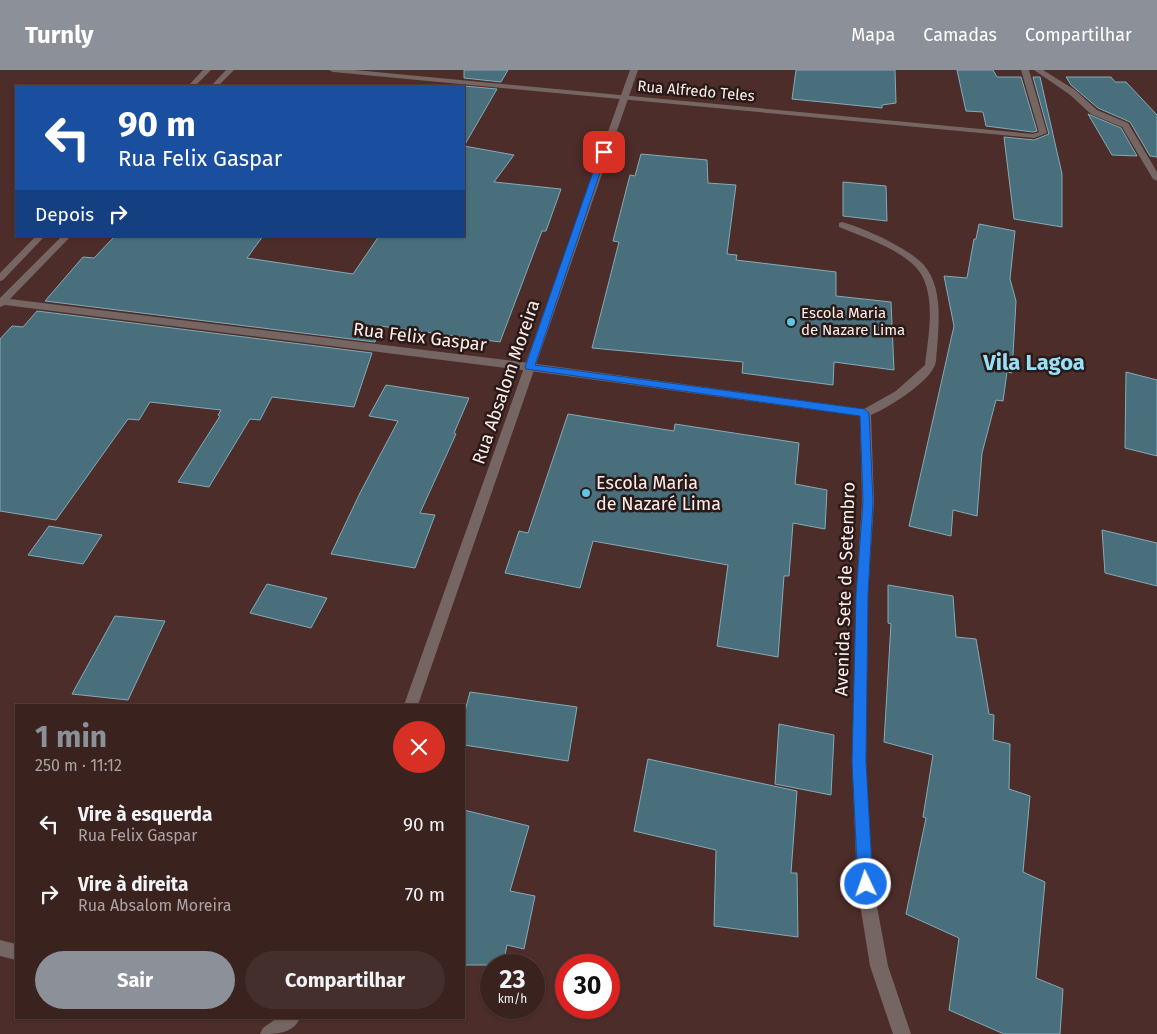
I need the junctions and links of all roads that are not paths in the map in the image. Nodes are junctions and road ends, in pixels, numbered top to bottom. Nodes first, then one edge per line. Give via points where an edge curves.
1 (207, 70) edge
2 (230, 70) edge
3 (333, 70) edge
4 (634, 70) edge
5 (1025, 70) edge
6 (1038, 70) edge
7 (192, 85) edge
8 (215, 85) edge
9 (622, 98) junction
10 (1157, 179) edge
11 (842, 225) dead end
12 (40, 237) edge
13 (65, 237) edge
14 (0, 278) edge
15 (1, 302) edge
16 (530, 367) junction
17 (864, 413) junction
18 (411, 704) edge
19 (0, 948) edge
20 (15, 952) edge
21 (290, 1019) edge
22 (269, 1034) edge
23 (902, 1034) edge

1 - 7 street
2 - 8 street
3 - 9 street, Rua Alfredo Teles
4 - 9 street, Rua Absalom Moreira
5 - 9 street, Rua Alfredo Teles via 1043,133 1034,136
6 - 10 street via 1072,92 1094,112 1125,126
9 - 16 street, Rua Absalom Moreira
11 - 17 street via 904,253 926,275 933,304 930,366 894,399
12 - 14 street
13 - 15 street
15 - 16 street, Rua Felix Gaspar
16 - 17 street, Rua Felix Gaspar
16 - 18 street, Rua Absalom Moreira
17 - 23 street, Avenida Sete de Setembro via 868,502 862,595 859,762 866,884 879,966
19 - 20 street
21 - 22 street

